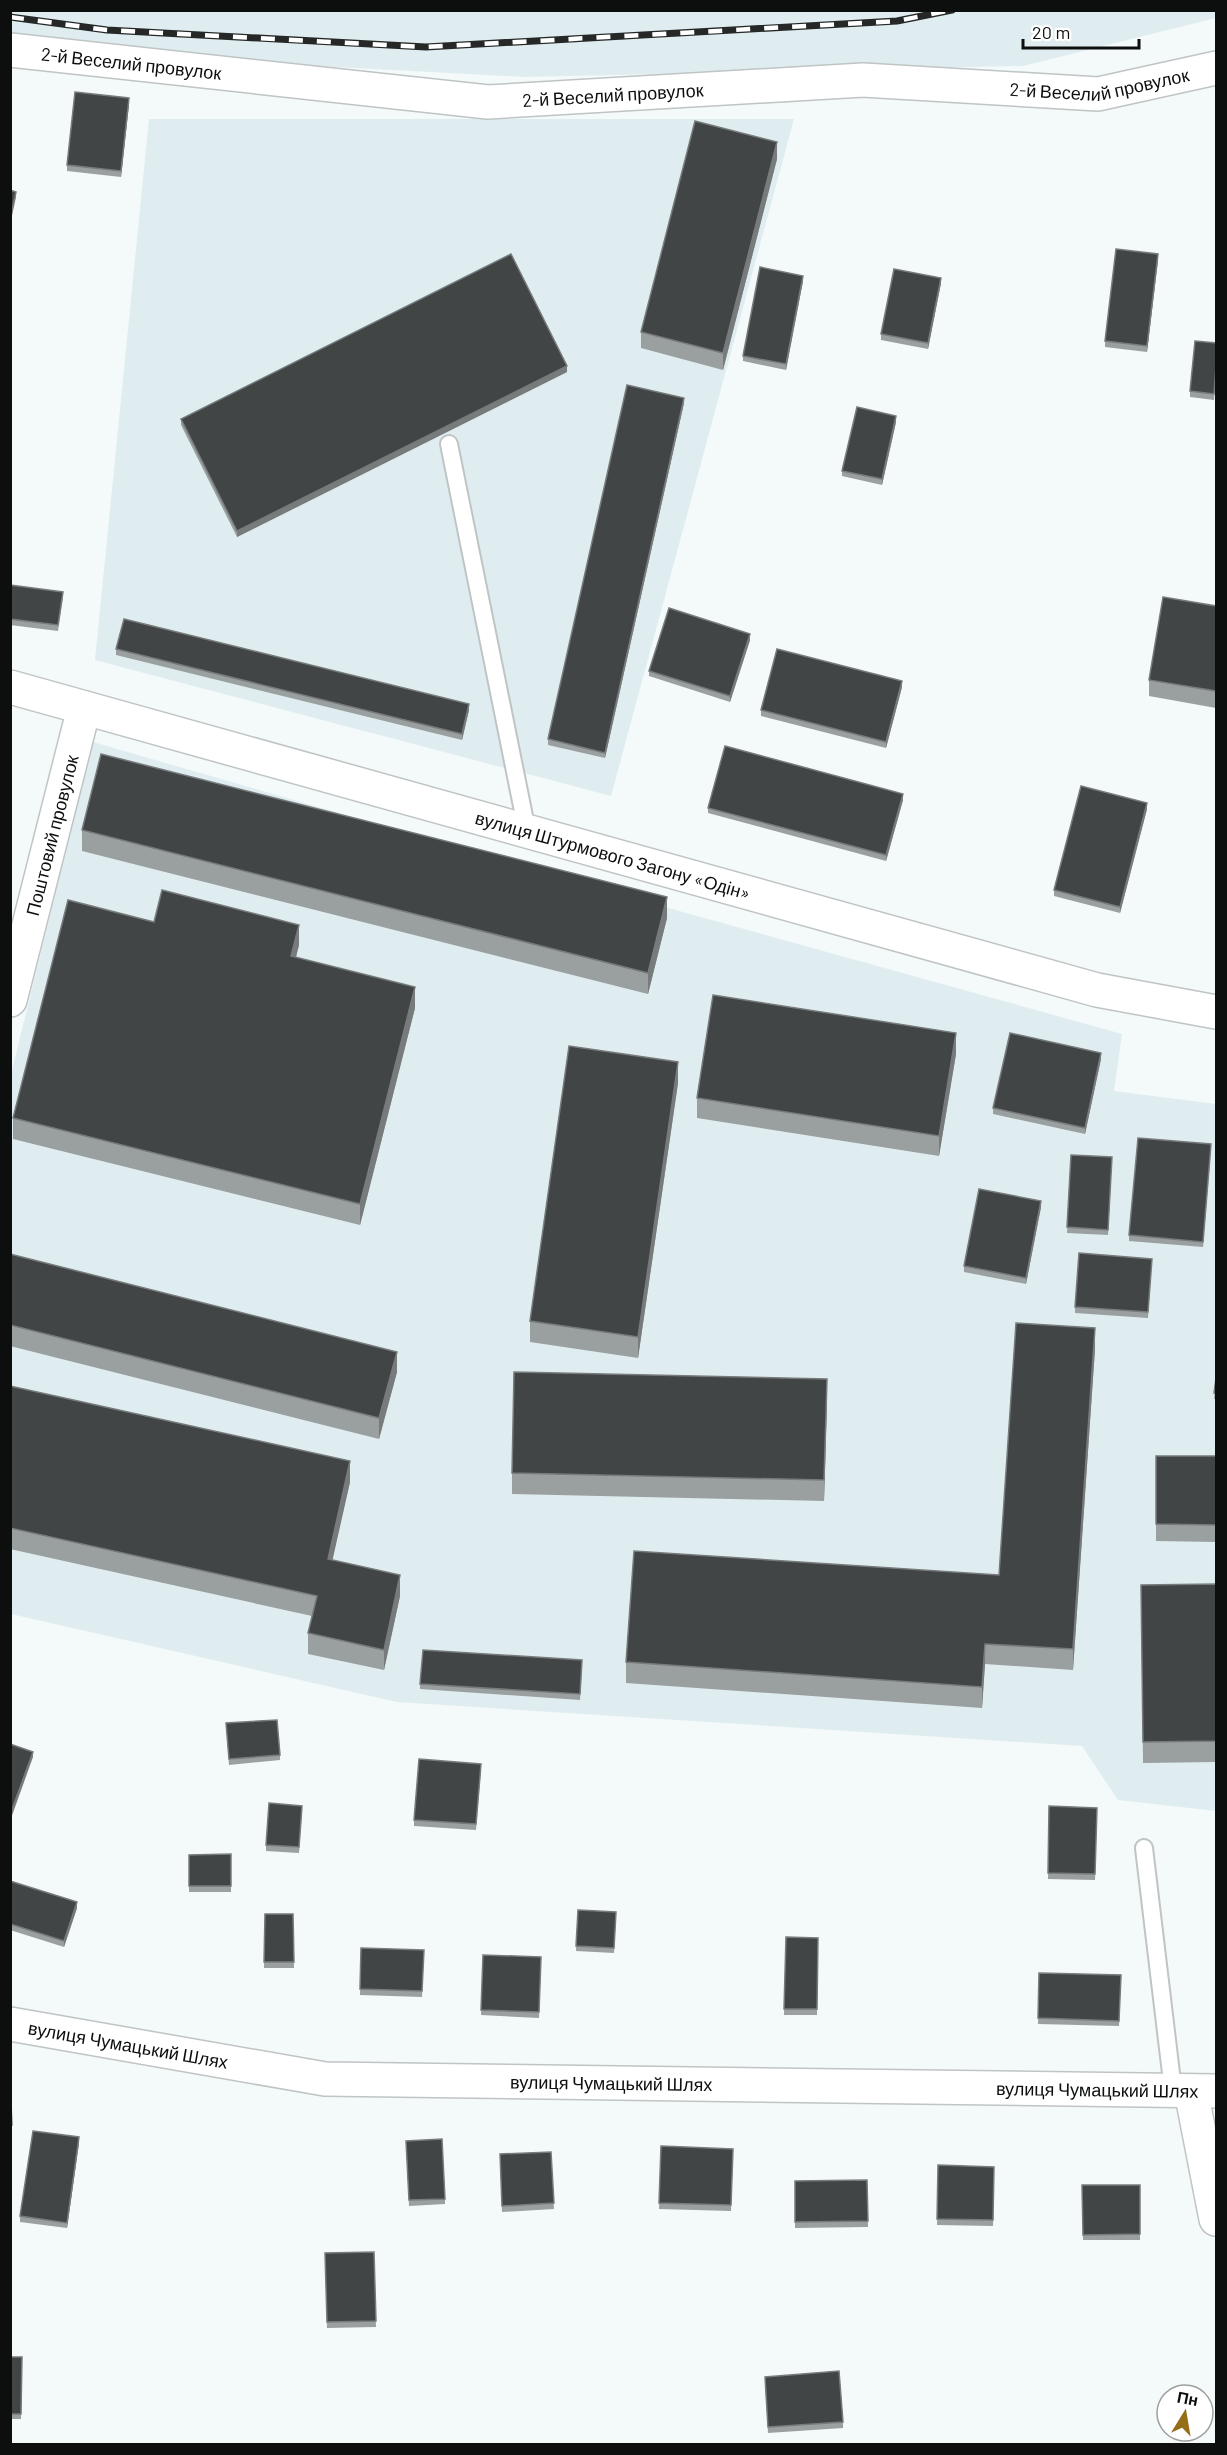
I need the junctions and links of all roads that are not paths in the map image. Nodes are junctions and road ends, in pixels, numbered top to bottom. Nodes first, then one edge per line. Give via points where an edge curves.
1 (10, 50) edge
2 (1216, 68) edge
3 (449, 444) dead end
4 (10, 687) edge
5 (84, 708) junction
6 (527, 831) junction
7 (10, 1000) edge
8 (1216, 1012) edge
9 (1144, 1848) dead end
10 (10, 2024) edge
11 (1193, 2091) edge
12 (1216, 2219) edge

1 - 2 street, 2-й Веселий провулок via 488,102 863,80 1098,94
3 - 6 lane
4 - 5 street, вулиця Штурмового Загону «Одін»
5 - 6 street, вулиця Штурмового Загону «Одін»
5 - 7 street, Поштовий провулок
6 - 8 street, вулиця Штурмового Загону «Одін» via 1097,990
9 - 11 lane
10 - 11 street, вулиця Чумацький Шлях via 325,2079
11 - 12 street

